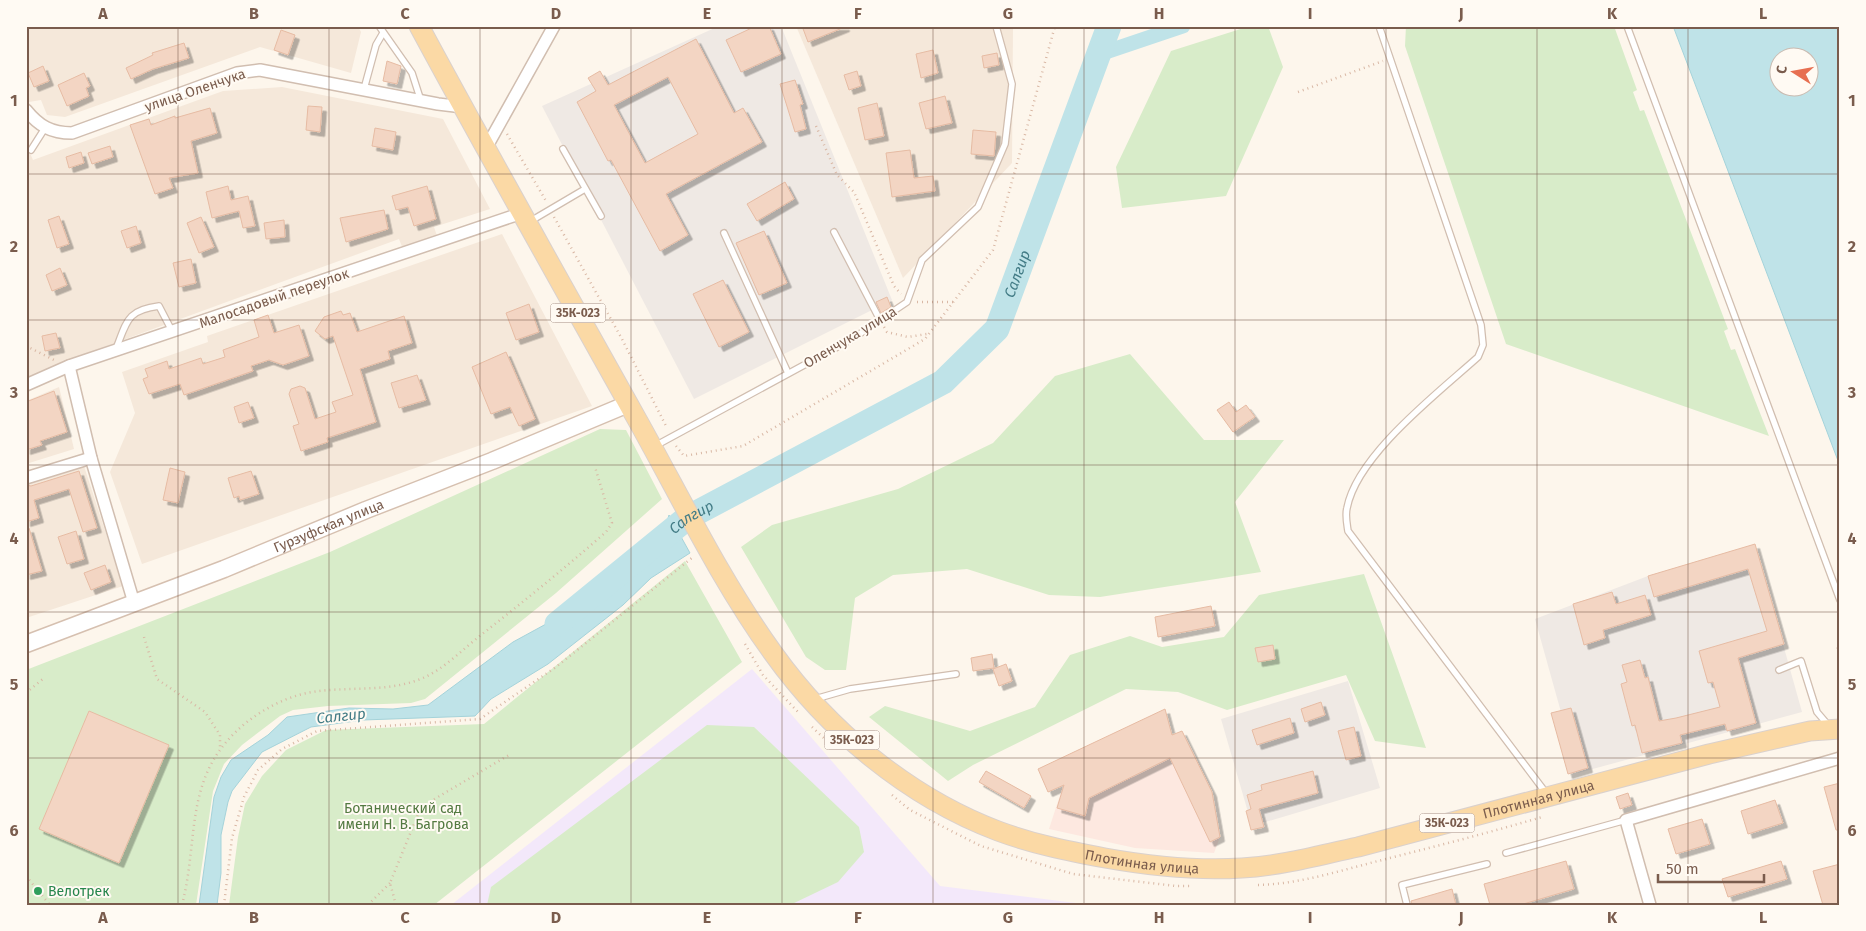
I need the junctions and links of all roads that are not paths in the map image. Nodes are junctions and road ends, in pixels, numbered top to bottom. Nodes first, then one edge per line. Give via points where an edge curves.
1 (379, 26) edge
2 (419, 26) edge
3 (554, 26) edge
4 (996, 26) edge
5 (1379, 26) edge
6 (1627, 26) edge
7 (383, 33) junction
8 (364, 89) junction
9 (421, 101) junction
10 (463, 107) junction
11 (26, 110) edge
12 (45, 128) junction
13 (486, 148) junction
14 (563, 149) dead end
15 (31, 150) dead end
16 (586, 189) junction
17 (601, 216) dead end
18 (525, 218) junction
19 (834, 232) dead end
20 (724, 233) dead end
21 (880, 320) junction
22 (172, 332) junction
23 (115, 351) junction
24 (64, 368) junction
25 (788, 373) junction
26 (26, 385) edge
27 (628, 404) junction
28 (652, 447) junction
29 (91, 458) junction
30 (26, 478) edge
31 (1840, 600) edge
32 (134, 603) junction
33 (26, 644) edge
34 (1778, 670) dead end
35 (956, 674) dead end
36 (806, 708) junction
37 (1837, 730) edge
38 (1840, 758) edge
39 (1548, 797) junction
40 (1626, 820) junction
41 (1506, 853) dead end
42 (1487, 864) dead end
43 (1407, 905) edge
44 (1650, 905) edge

1 - 7 lane
2 - 10 main road, 35К-023
3 - 13 street
4 - 21 lane, Оленчука улица via 1012,84 1005,144 978,207 922,260 907,302
5 - 39 lane via 1481,325 1482,345 1478,357 1388,438 1355,484 1346,509 1348,531
6 - 31 lane
7 - 8 lane via 376,45
7 - 9 lane via 412,73
8 - 9 street, улица Оленчука
8 - 12 street, улица Оленчука via 260,70 237,73 72,134
9 - 10 street, улица Оленчука
10 - 13 main road, 35К-023
11 - 12 street, улица Оленчука
12 - 15 lane
13 - 18 main road, 35К-023
14 - 16 lane
16 - 17 lane
16 - 18 lane via 550,209
18 - 22 street, Малосадовый переулок
18 - 27 main road, 35К-023
19 - 21 lane
20 - 25 lane
21 - 25 lane, Оленчука улица
22 - 23 street, Малосадовый переулок
22 - 23 lane via 160,306 141,308 126,321
23 - 24 street, Малосадовый переулок
24 - 26 street, Малосадовый переулок
24 - 29 street
25 - 28 lane, Оленчука улица
27 - 28 main road, 35К-023
27 - 32 main road, Гурзуфская улица
28 - 36 main road, 35К-023 via 682,500 706,559 771,651
29 - 30 street
29 - 32 street
32 - 33 main road, Гурзуфская улица
34 - 37 lane via 1801,661 1818,712
35 - 36 lane via 850,689
36 - 39 main road, Плотинная улица / 35К-023 via 923,793 994,829 1058,849 1129,862 1191,869 1245,868 1300,860
37 - 39 main road, Плотинная улица / 35К-023 via 1810,731 1710,754
38 - 40 street
40 - 41 lane
40 - 44 street
42 - 43 lane via 1402,885

